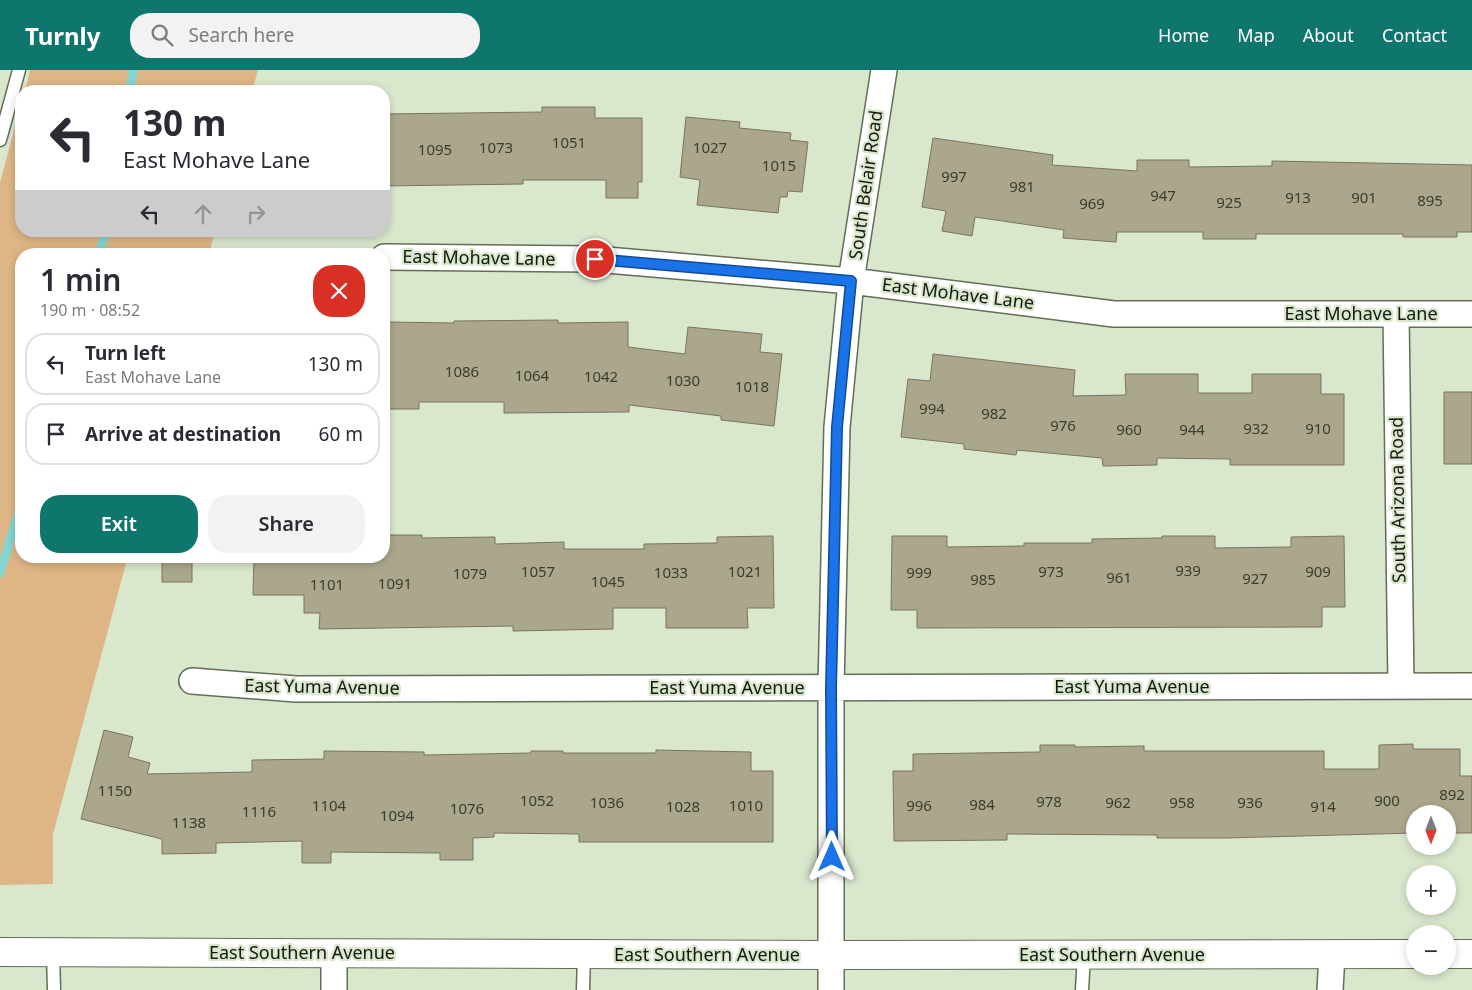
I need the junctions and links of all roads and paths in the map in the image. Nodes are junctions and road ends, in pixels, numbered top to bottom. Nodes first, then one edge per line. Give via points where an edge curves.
1 (19, 70) edge
2 (884, 70) edge
3 (0, 140) edge
4 (390, 257) edge
5 (851, 281) junction
6 (1396, 314) junction
7 (1472, 314) edge
8 (192, 681) dead end
9 (1400, 686) junction
10 (1472, 686) edge
11 (831, 688) junction
12 (54, 951) junction
13 (2, 952) edge
14 (334, 954) junction
15 (1332, 954) junction
16 (1406, 954) edge
17 (1456, 954) edge
18 (1472, 954) edge
19 (584, 955) junction
20 (833, 955) junction
21 (1084, 955) junction
22 (54, 990) edge
23 (334, 990) edge
24 (583, 990) edge
25 (831, 990) edge
26 (1082, 990) edge
27 (1330, 990) edge

1 - 3 lane
2 - 5 street, South Belair Road
4 - 5 street, East Mohave Lane via 595,259
5 - 6 street, East Mohave Lane via 1114,314
5 - 11 street, South Belair Road via 837,427
6 - 7 street, East Mohave Lane
6 - 9 street, South Arizona Road
8 - 11 street, East Yuma Avenue via 296,689
9 - 10 street, East Yuma Avenue
9 - 11 street, East Yuma Avenue
11 - 20 street, South Belair Road
12 - 13 main road, East Southern Avenue
12 - 14 main road, East Southern Avenue
12 - 22 lane
14 - 19 main road, East Southern Avenue
14 - 23 street
15 - 16 main road, East Southern Avenue
15 - 21 main road, East Southern Avenue
15 - 27 street
17 - 18 main road
19 - 20 main road, East Southern Avenue
19 - 24 lane
20 - 21 main road, East Southern Avenue
20 - 25 street, South Belair Road
21 - 26 lane

